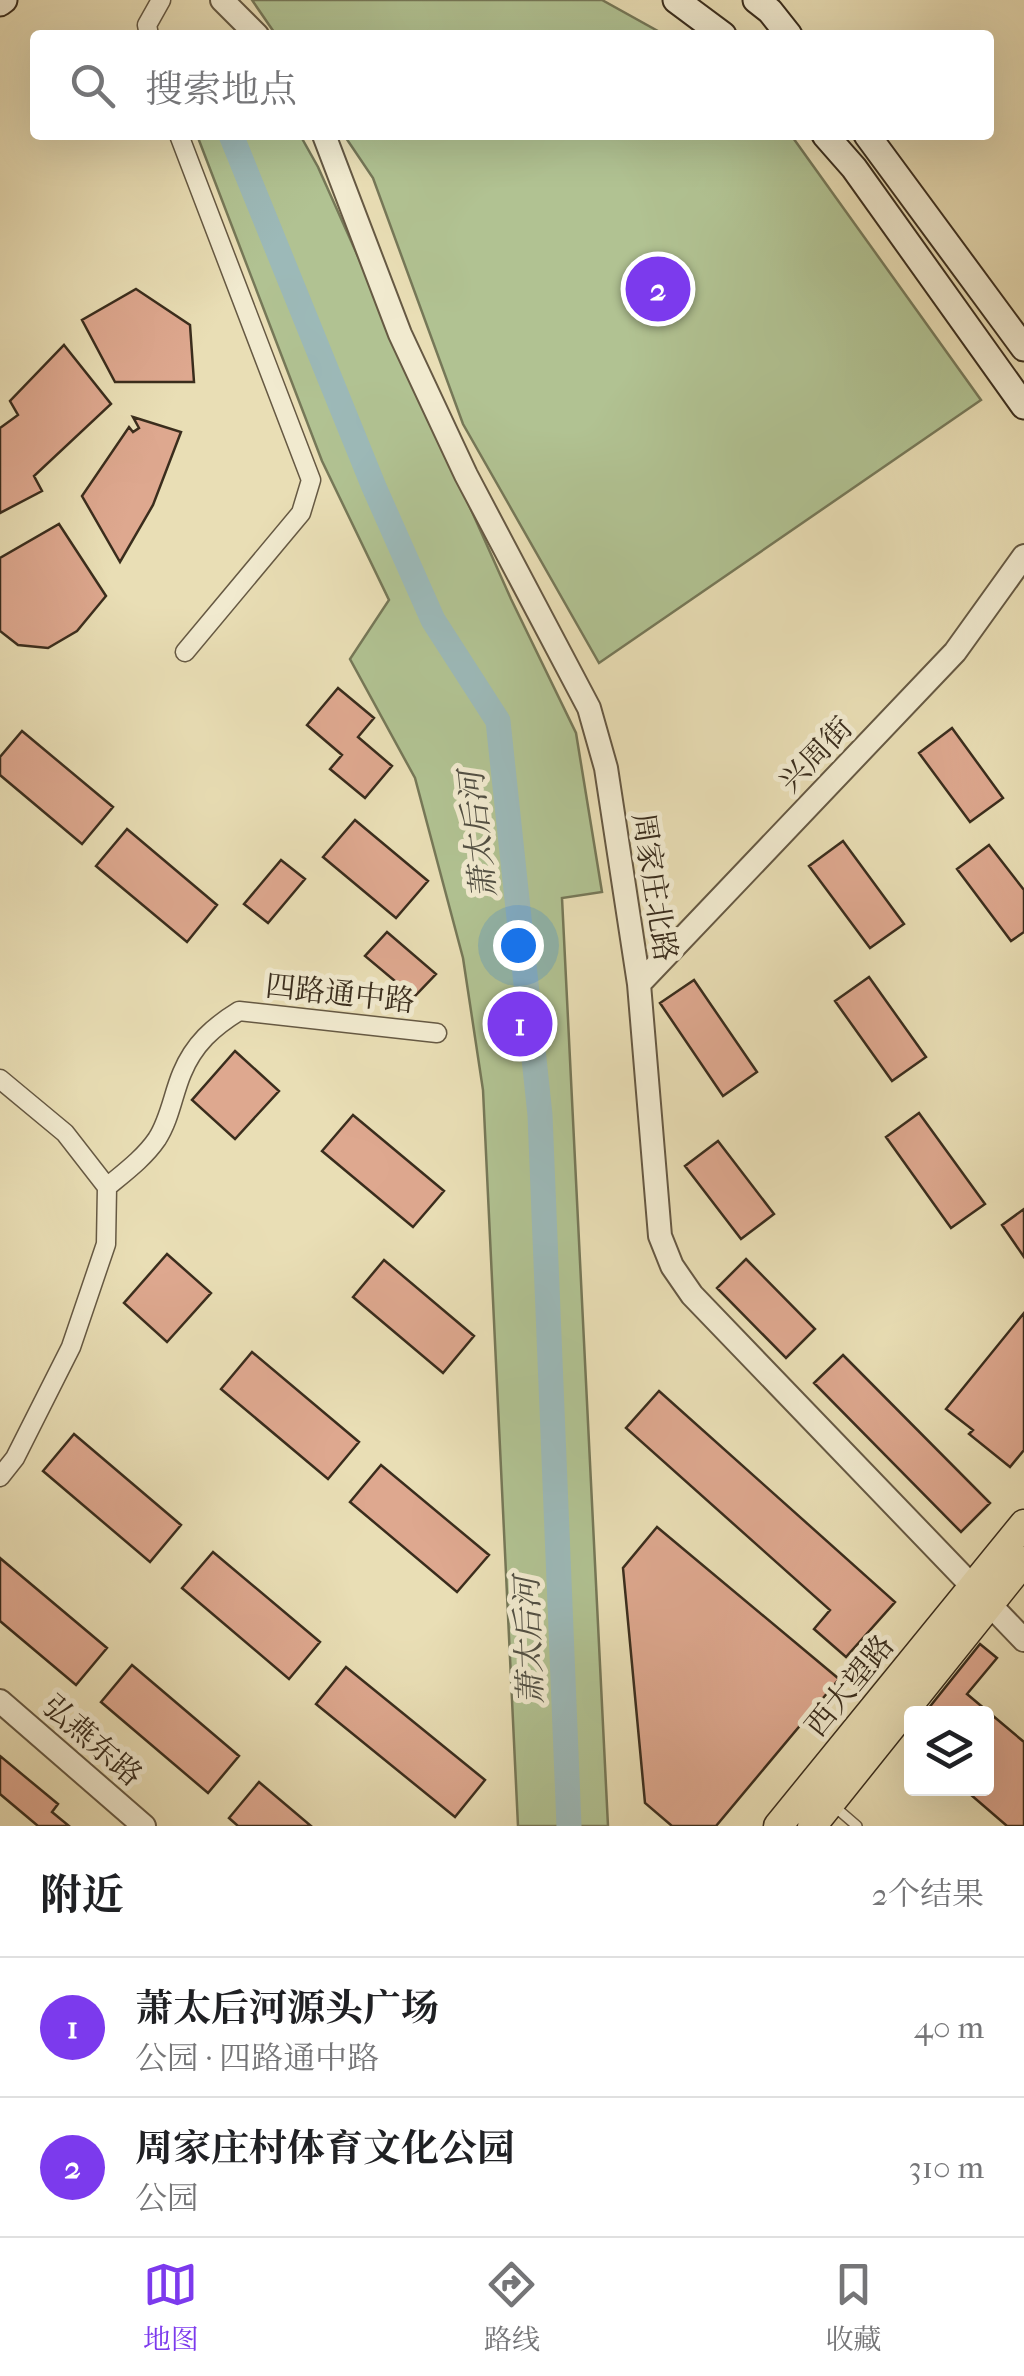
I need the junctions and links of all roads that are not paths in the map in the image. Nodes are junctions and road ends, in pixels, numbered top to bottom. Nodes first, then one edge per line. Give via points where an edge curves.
1 (161, 0) edge
2 (222, 0) edge
3 (676, 0) edge
4 (770, 4) edge
5 (148, 30) edge
6 (252, 30) edge
7 (716, 30) edge
8 (786, 30) edge
9 (181, 140) edge
10 (326, 140) edge
11 (829, 140) edge
12 (871, 140) edge
13 (1024, 348) edge
14 (1024, 406) edge
15 (1024, 556) edge
16 (185, 652) dead end
17 (639, 984) junction
18 (437, 1033) dead end
19 (0, 1079) edge
20 (107, 1187) junction
21 (0, 1477) edge
22 (1024, 1524) edge
23 (1024, 1561) edge
24 (980, 1596) junction
25 (1024, 1640) edge
26 (0, 1701) edge
27 (820, 1794) junction
28 (144, 1826) edge
29 (778, 1826) edge
30 (812, 1826) edge
31 (857, 1826) edge

1 - 5 street
2 - 6 street
3 - 7 main road
4 - 8 main road
9 - 16 street via 311,480 301,513
10 - 17 street, 周家庄北路 via 400,334 589,708 606,768
11 - 14 main road
12 - 13 main road
15 - 17 street, 兴周街 via 955,652
17 - 24 street, 周家庄北路 via 660,1236 672,1266 692,1295
18 - 20 street, 四路通中路 via 239,1011 200,1040 158,1137
19 - 20 street via 64,1134
20 - 21 street via 106,1244 71,1347
22 - 24 main road
23 - 24 main road
24 - 25 street, 周家庄北路
24 - 27 main road, 西大望路
26 - 28 street, 弘燕东路
27 - 29 main road, 西大望路
27 - 30 main road
27 - 31 lane

